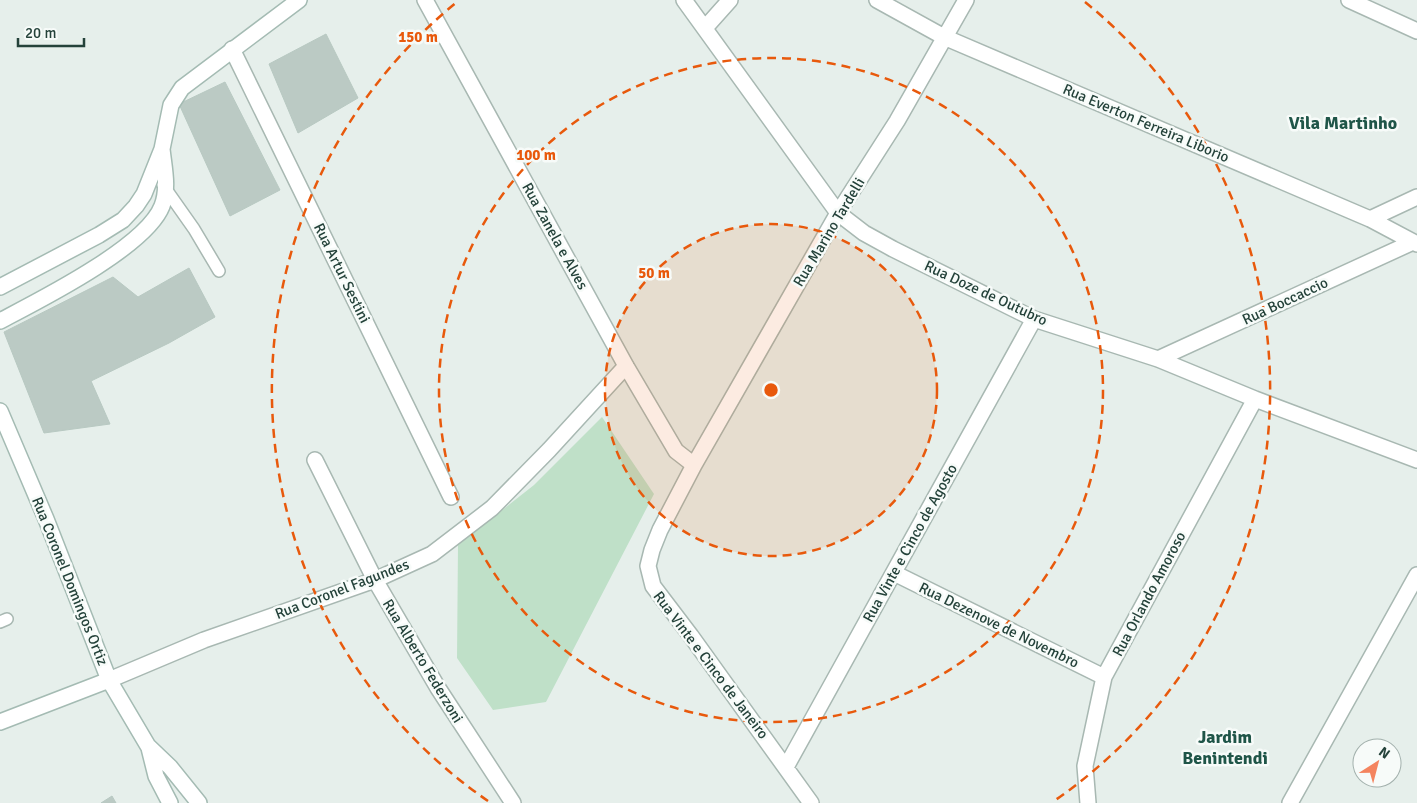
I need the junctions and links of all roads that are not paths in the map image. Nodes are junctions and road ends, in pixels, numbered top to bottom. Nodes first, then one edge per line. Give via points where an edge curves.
1 (299, 0) edge
2 (425, 0) edge
3 (684, 0) edge
4 (730, 0) edge
5 (877, 0) edge
6 (966, 0) edge
7 (1349, 0) edge
8 (705, 28) junction
9 (1417, 31) edge
10 (944, 36) junction
11 (232, 49) junction
12 (162, 149) junction
13 (151, 173) junction
14 (166, 187) junction
15 (1417, 196) edge
16 (838, 213) junction
17 (1370, 219) junction
18 (1415, 243) edge
19 (218, 270) dead end
20 (0, 287) edge
21 (1034, 319) junction
22 (0, 321) edge
23 (1158, 359) junction
24 (626, 366) junction
25 (1255, 399) junction
26 (0, 411) edge
27 (315, 460) dead end
28 (1417, 460) edge
29 (694, 465) junction
30 (451, 497) dead end
31 (894, 573) junction
32 (1417, 575) edge
33 (375, 580) junction
34 (1104, 677) junction
35 (109, 680) junction
36 (0, 722) edge
37 (148, 746) junction
38 (786, 767) junction
39 (170, 803) edge
40 (199, 803) edge
41 (513, 803) edge
42 (811, 803) edge
43 (1088, 803) edge
44 (1290, 803) edge

1 - 11 street
2 - 24 street, Rua Zanela e Alves
3 - 8 street, Rua Doze de Outubro
4 - 8 street
5 - 10 street, Rua Everton Ferreira Liborio
6 - 10 street, Rua Marino Tardelli
7 - 9 street
8 - 16 street, Rua Doze de Outubro
10 - 16 street, Rua Marino Tardelli via 897,121
10 - 17 street, Rua Everton Ferreira Liborio
11 - 12 street via 182,88 171,104
11 - 30 street, Rua Artur Sestini
12 - 13 street
12 - 14 street
13 - 14 lane
13 - 20 street via 144,194 122,220
14 - 19 lane
14 - 22 street via 156,217 126,246
15 - 17 street
16 - 21 street, Rua Doze de Outubro via 893,249
16 - 29 street, Rua Marino Tardelli
17 - 18 street, Rua Everton Ferreira Liborio
18 - 23 street, Rua Boccaccio
21 - 23 street, Rua Doze de Outubro
21 - 31 street, Rua Vinte e Cinco de Agosto
23 - 25 street, Rua Doze de Outubro
24 - 29 street, Rua Zanela e Alves via 676,451
24 - 33 street, Rua Coronel Fagundes via 492,508 432,554
25 - 28 street, Rua Doze de Outubro
25 - 34 street, Rua Orlando Amoroso
26 - 35 street, Rua Coronel Domingos Ortiz
27 - 33 street, Rua Alberto Federzoni
29 - 38 street, Rua Vinte e Cinco de Janeiro via 652,550 648,566 652,586
31 - 34 street, Rua Dezenove de Novembro
31 - 38 street, Rua Vinte e Cinco de Agosto
32 - 44 street
33 - 35 street, Rua Coronel Fagundes via 204,640
33 - 41 street, Rua Alberto Federzoni via 438,688
34 - 43 street, Rua Orlando Amoroso via 1085,766
35 - 36 street, Rua Coronel Fagundes
35 - 37 street, Rua Coronel Domingos Ortiz
37 - 39 street, Rua Coronel Domingos Ortiz via 156,776
37 - 40 street, Rua Coronel Domingos Ortiz
38 - 42 street, Rua Vinte e Cinco de Janeiro

